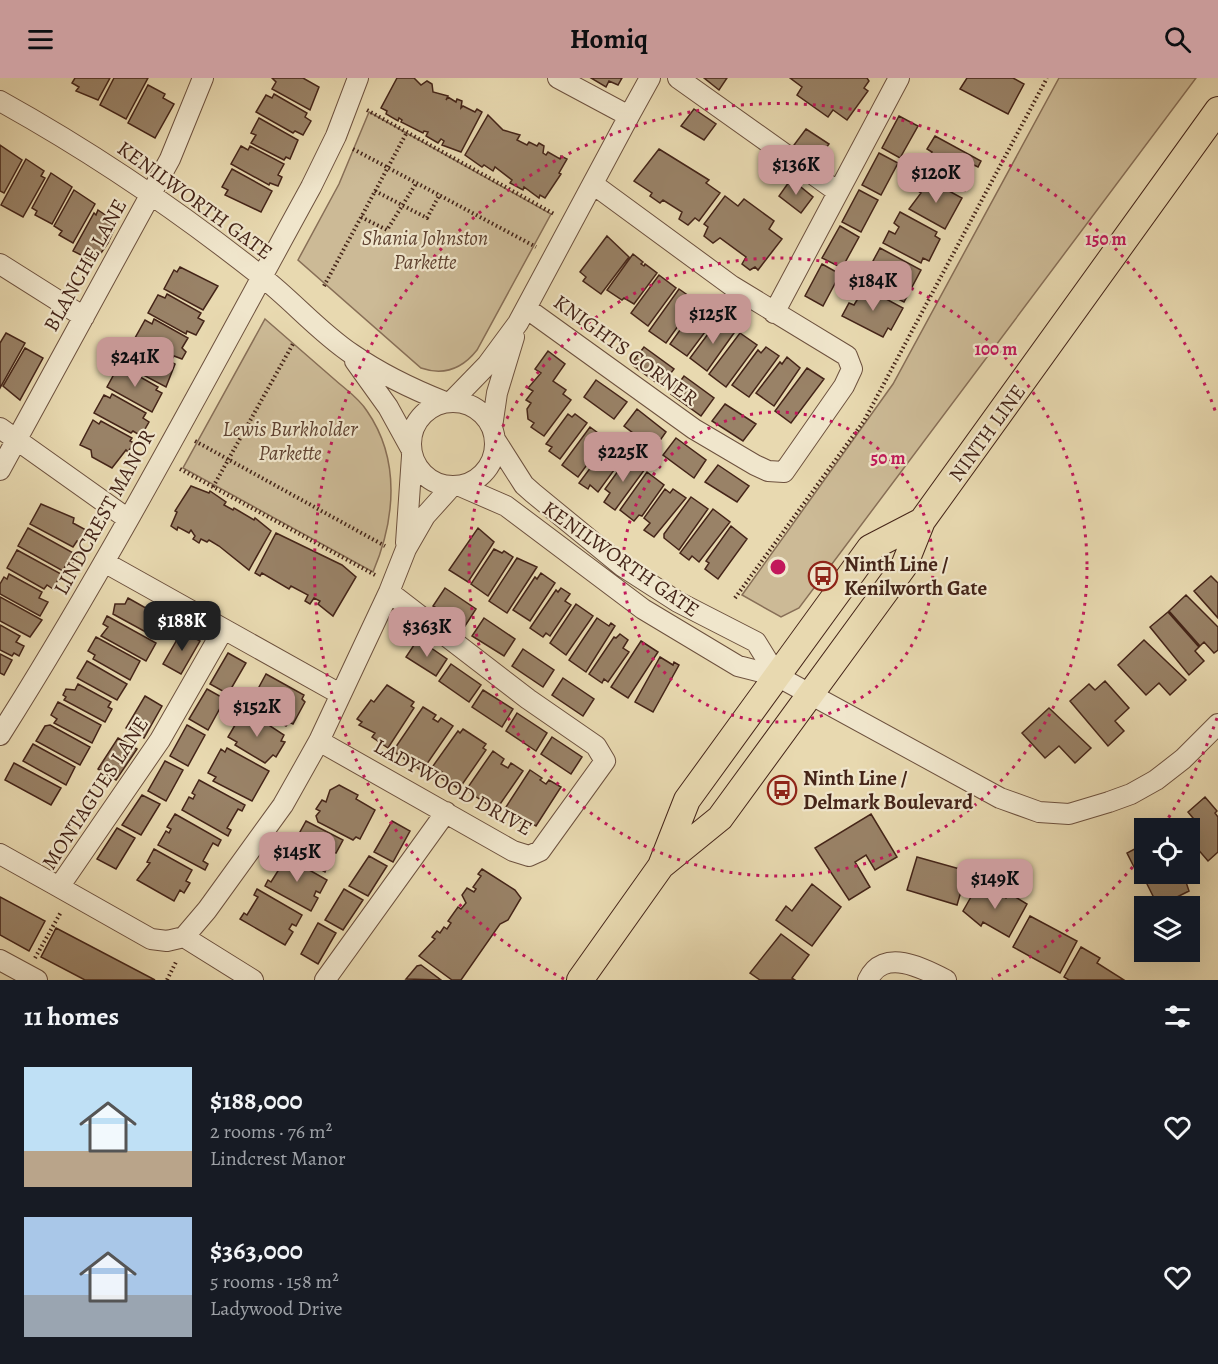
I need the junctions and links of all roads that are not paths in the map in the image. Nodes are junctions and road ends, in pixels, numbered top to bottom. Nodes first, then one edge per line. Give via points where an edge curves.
1 (203, 78) edge
2 (358, 78) edge
3 (558, 78) edge
4 (650, 78) edge
5 (678, 78) edge
6 (899, 78) edge
7 (0, 101) edge
8 (1218, 110) edge
9 (629, 116) junction
10 (594, 184) junction
11 (838, 192) junction
12 (151, 195) junction
13 (0, 264) edge
14 (262, 277) junction
15 (774, 313) junction
16 (522, 316) junction
17 (84, 317) junction
18 (350, 353) junction
19 (449, 401) junction
20 (8, 434) edge
21 (494, 434) junction
22 (411, 452) junction
23 (0, 470) edge
24 (456, 486) junction
25 (128, 519) junction
26 (922, 521) junction
27 (406, 549) junction
28 (104, 562) junction
29 (389, 592) junction
30 (223, 630) junction
31 (777, 676) junction
32 (340, 694) junction
33 (811, 694) junction
34 (1218, 724) edge
35 (0, 735) edge
36 (319, 741) junction
37 (446, 812) junction
38 (0, 854) edge
39 (661, 866) junction
40 (59, 887) junction
41 (184, 937) junction
42 (0, 960) edge
43 (34, 972) edge
44 (254, 980) edge
45 (325, 980) edge
46 (580, 980) edge
47 (868, 980) edge
48 (946, 980) edge

1 - 12 street, BLANCHE LANE
2 - 14 street, LINDCREST MANOR via 336,136
3 - 9 street
4 - 9 street
5 - 11 street
6 - 11 street
7 - 12 street, KENILWORTH GATE via 64,137
8 - 26 main road, NINTH LINE
9 - 10 street
10 - 15 street, KNIGHTS CORNER
10 - 16 street
11 - 15 street
12 - 14 street, KENILWORTH GATE
12 - 17 street, BLANCHE LANE
13 - 17 street
14 - 18 street, KENILWORTH GATE
14 - 25 street, LINDCREST MANOR
15 - 16 street, KNIGHTS CORNER via 847,356 852,369 784,471 768,471 755,465 694,429
16 - 19 street via 487,365
16 - 21 street via 497,393
17 - 20 street, BLANCHE LANE
18 - 19 street, KENILWORTH GATE via 403,385
18 - 22 street, KENILWORTH GATE via 388,407
19 - 21 street via 473,406 484,415
19 - 22 street via 423,413 411,435
20 - 23 street, BLANCHE LANE
20 - 25 street
21 - 24 street via 490,465 472,482
21 - 31 street, KENILWORTH GATE via 524,485 533,493 622,566 678,602 756,642
22 - 24 street via 425,476
22 - 27 street
24 - 27 street via 425,516
24 - 31 street, KENILWORTH GATE via 506,506 643,609 738,666
25 - 28 street, LINDCREST MANOR
26 - 31 main road, NINTH LINE via 870,548
26 - 33 main road, NINTH LINE via 904,566
27 - 29 street
28 - 30 street
28 - 35 street, LINDCREST MANOR
29 - 32 street
29 - 37 street, LADYWOOD DRIVE via 596,746 605,761 540,851 529,856 513,851
30 - 32 street
30 - 40 street, MONTAGUES LANE via 160,740
31 - 33 street
31 - 39 main road, NINTH LINE via 687,800
32 - 36 street
33 - 34 street via 1000,798 1039,812 1069,814 1131,794 1183,759
33 - 39 main road, NINTH LINE via 720,818
36 - 37 street, LADYWOOD DRIVE
36 - 41 street via 283,805
37 - 45 street
38 - 40 street
39 - 46 main road, NINTH LINE
40 - 41 street, MONTAGUES LANE via 151,939
41 - 44 street
42 - 43 street
47 - 48 street via 872,970 899,962 919,965

